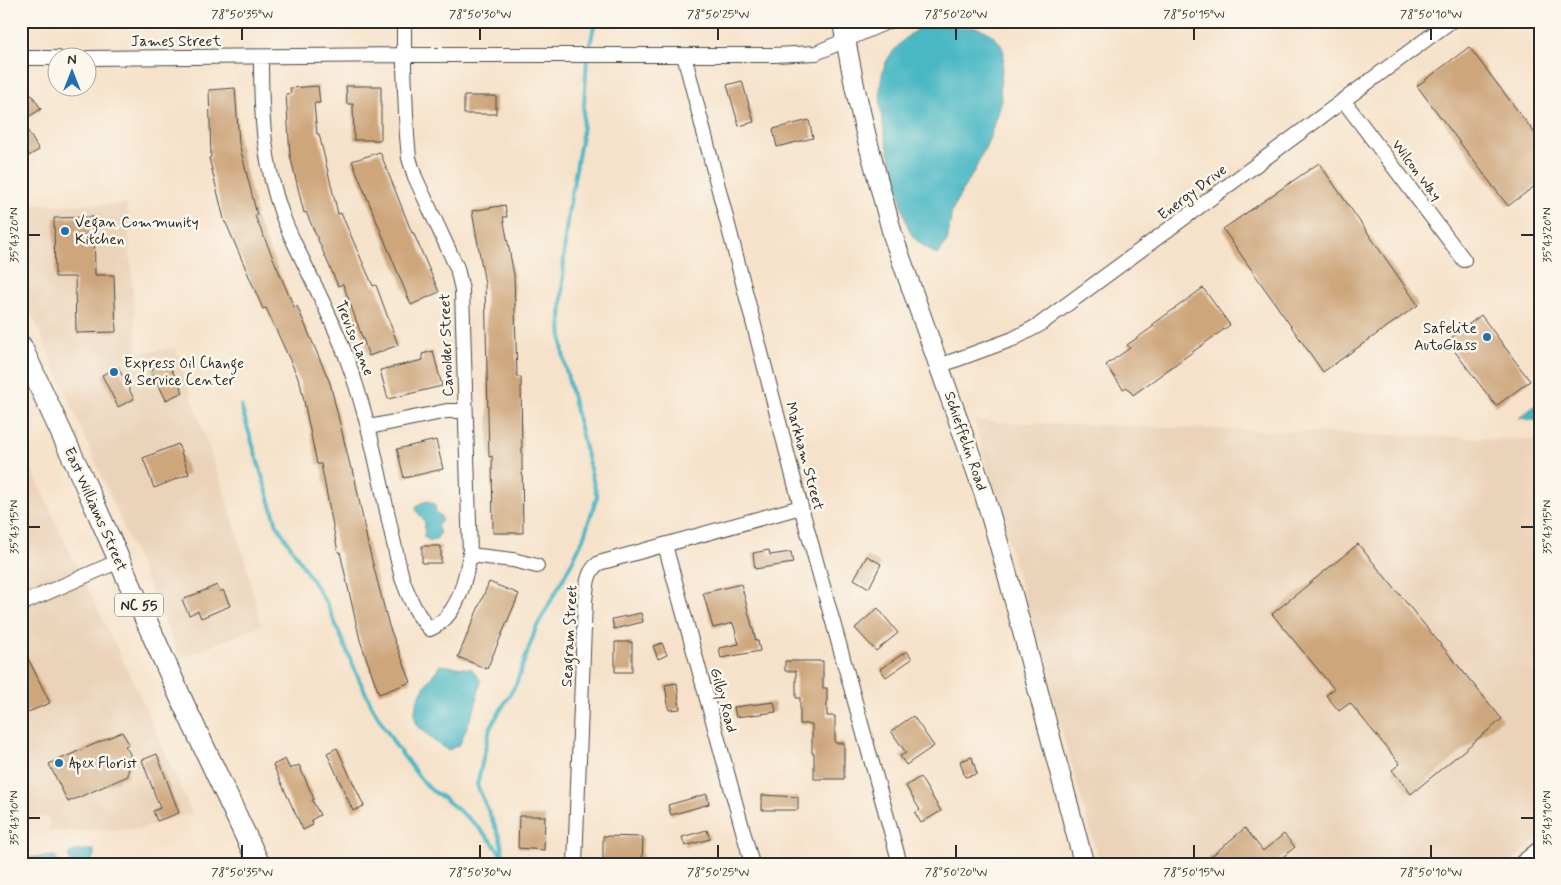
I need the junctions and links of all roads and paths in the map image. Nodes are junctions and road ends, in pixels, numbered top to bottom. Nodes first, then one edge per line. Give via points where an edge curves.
1 (404, 21) edge
2 (889, 21) edge
3 (1451, 21) edge
4 (844, 30) edge
5 (404, 55) junction
6 (684, 56) junction
7 (261, 57) junction
8 (21, 58) edge
9 (48, 58) edge
10 (98, 58) edge
11 (1343, 100) junction
12 (1464, 260) dead end
13 (21, 346) edge
14 (939, 366) junction
15 (465, 410) junction
16 (369, 427) junction
17 (801, 507) junction
18 (665, 545) junction
19 (470, 555) junction
20 (119, 561) junction
21 (537, 566) dead end
22 (21, 604) edge
23 (430, 629) joint
24 (1540, 851) edge
25 (259, 864) edge
26 (576, 864) edge
27 (752, 864) edge
28 (900, 864) edge
29 (1084, 864) edge
30 (1524, 864) edge

1 - 5 street, Canolder Street
2 - 4 street, James Street
3 - 11 street, Energy Drive
4 - 6 street, James Street via 816,52
4 - 14 street, Schieffelin Road via 867,139 893,236
5 - 6 street, James Street
5 - 7 street, James Street
5 - 15 street, Canolder Street via 409,158 457,268 462,290
6 - 17 street, Markham Street
7 - 10 street, James Street
7 - 16 street, Treviso Lane via 262,127 276,198 348,361
8 - 9 street
11 - 12 street, Wilcon Way
11 - 14 street, Energy Drive via 1039,325
13 - 20 main road, East Williams Street / NC 55
14 - 29 street, Schieffelin Road via 992,520
15 - 16 street
15 - 19 street, Canolder Street
16 - 23 street, Treviso Lane via 402,578 420,619
17 - 18 street, Seagram Street
17 - 28 street, Markham Street
18 - 26 street, Seagram Street via 599,563 593,567 587,580
18 - 27 street, Gilby Road
19 - 21 street
19 - 23 street, Canolder Street via 455,607 440,624
20 - 22 street
20 - 25 main road, East Williams Street / NC 55
24 - 30 street

